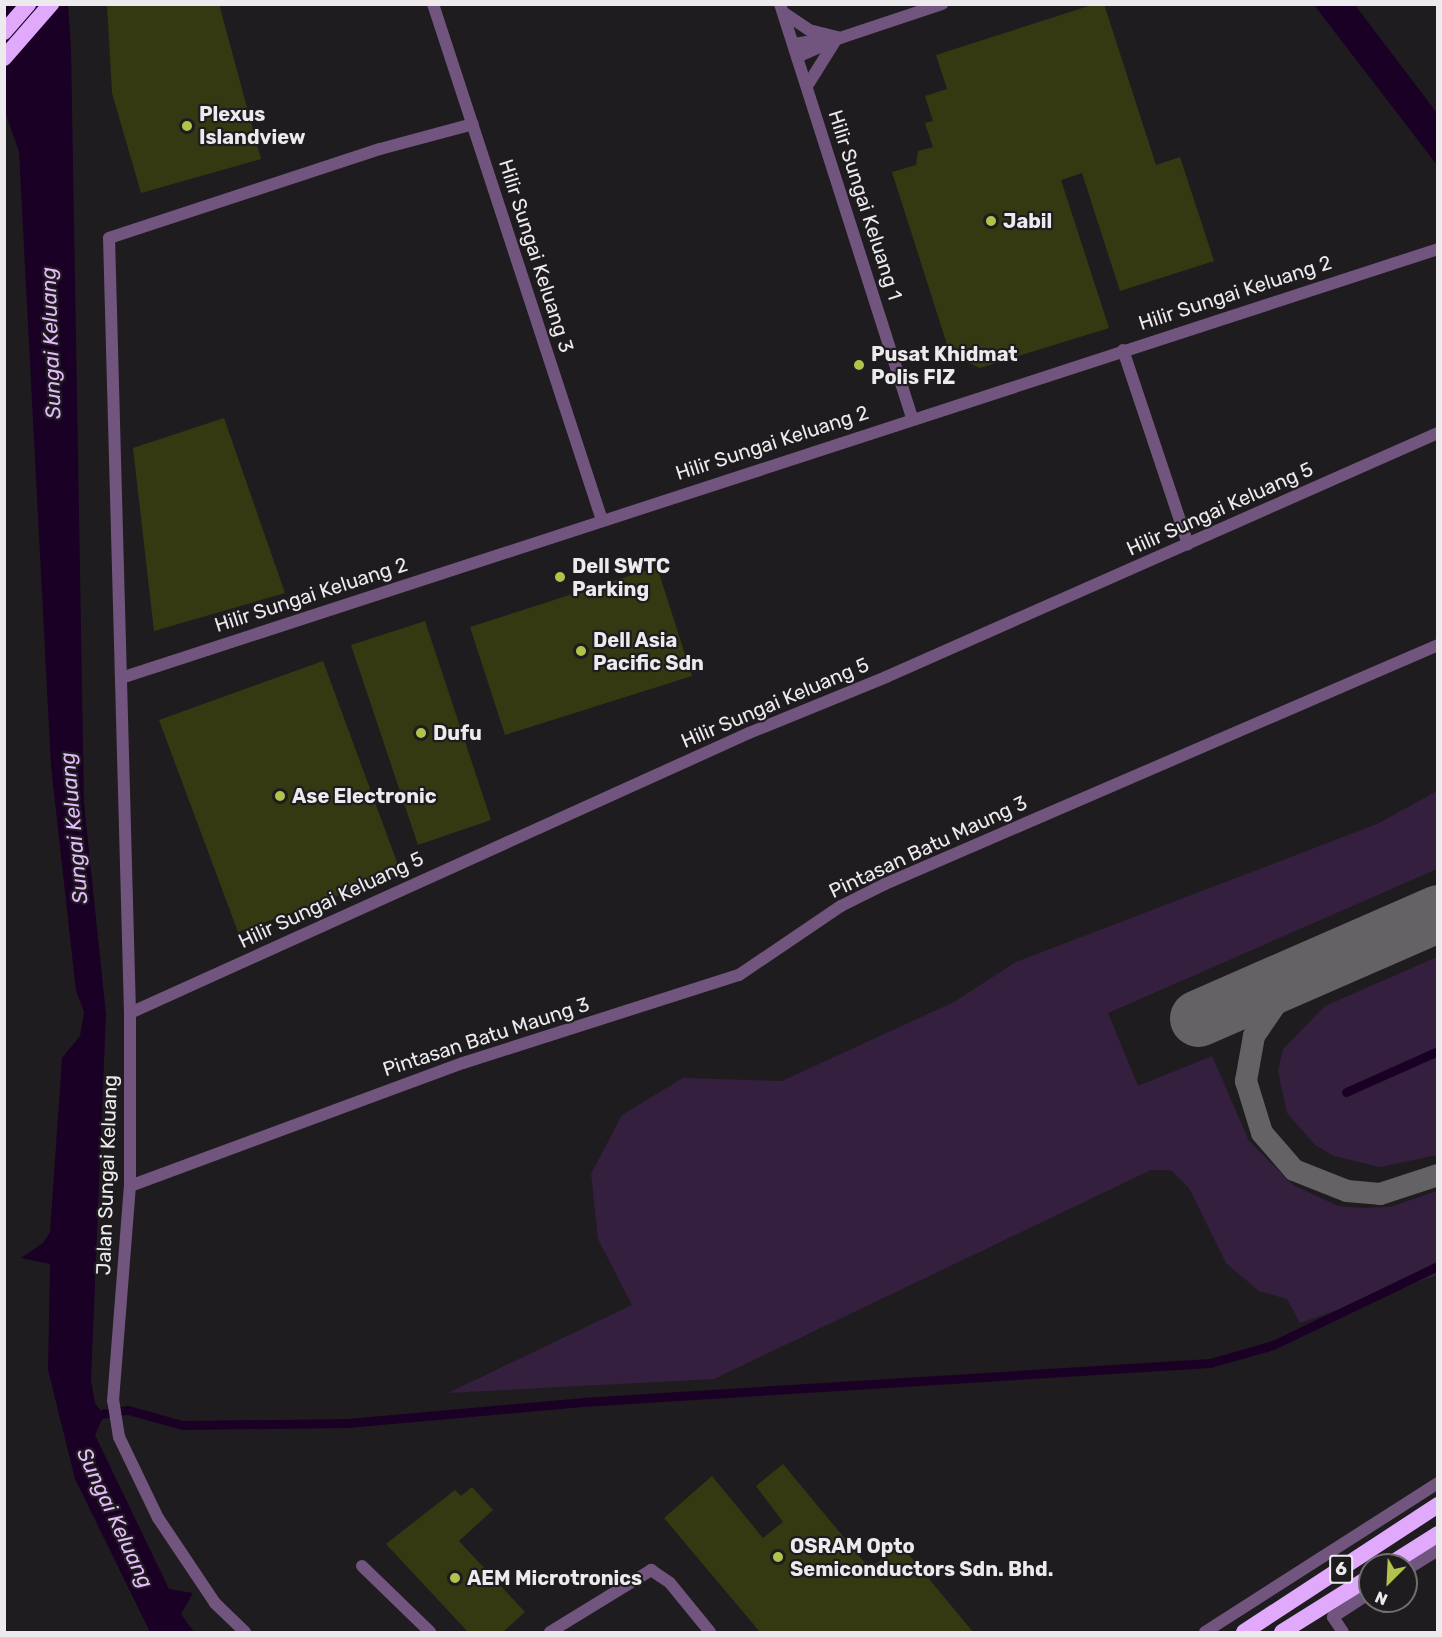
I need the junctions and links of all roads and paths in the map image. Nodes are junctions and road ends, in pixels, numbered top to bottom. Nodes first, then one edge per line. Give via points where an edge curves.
1 (18, 4) edge
2 (28, 4) edge
3 (42, 4) edge
4 (51, 4) edge
5 (433, 4) edge
6 (942, 4) edge
7 (781, 8) edge
8 (4, 19) edge
9 (4, 32) edge
10 (840, 38) junction
11 (794, 44) junction
12 (4, 48) edge
13 (797, 57) junction
14 (4, 58) edge
15 (807, 86) junction
16 (473, 124) junction
17 (1437, 249) edge
18 (1123, 350) junction
19 (912, 418) junction
20 (1437, 433) edge
21 (602, 519) junction
22 (1188, 544) junction
23 (1437, 645) edge
24 (121, 678) junction
25 (130, 1013) junction
26 (130, 1186) junction
27 (1437, 1483) edge
28 (1437, 1505) edge
29 (1437, 1534) edge
30 (1437, 1550) edge
31 (1408, 1553) edge
32 (1418, 1562) edge
33 (362, 1566) dead end
34 (1358, 1584) edge
35 (1358, 1601) edge
36 (245, 1632) edge
37 (430, 1632) edge
38 (550, 1632) edge
39 (710, 1632) edge
40 (1205, 1632) edge
41 (1244, 1632) edge
42 (1282, 1632) edge
43 (1343, 1632) edge

1 - 8 highway
2 - 9 highway
3 - 12 highway
4 - 14 highway
5 - 16 street, Hilir Sungai Keluang 3
6 - 10 street
7 - 10 street via 809,30
7 - 11 street, Hilir Sungai Keluang 1
10 - 11 street
10 - 13 street
10 - 15 street via 820,60
11 - 13 street, Hilir Sungai Keluang 1
13 - 15 street, Hilir Sungai Keluang 1
15 - 19 street, Hilir Sungai Keluang 1
16 - 21 street, Hilir Sungai Keluang 3
16 - 24 street, Jalan Sungai Keluang via 370,152 109,238
17 - 18 street, Hilir Sungai Keluang 2
18 - 19 street, Hilir Sungai Keluang 2
18 - 22 street
19 - 21 street, Hilir Sungai Keluang 2
20 - 22 street, Hilir Sungai Keluang 5
21 - 24 street, Hilir Sungai Keluang 2
22 - 25 street, Hilir Sungai Keluang 5 via 738,738
23 - 26 street, Pintasan Batu Maung 3 via 885,884 841,906 739,975 462,1063
24 - 25 street, Jalan Sungai Keluang
25 - 26 street, Jalan Sungai Keluang
26 - 36 street, Jalan Sungai Keluang via 113,1401 119,1437 158,1518 193,1574
27 - 40 street
28 - 41 highway, 6
29 - 31 highway
30 - 32 street
33 - 37 street
34 - 42 highway, 6
35 - 43 street via 1333,1617
38 - 39 street via 651,1570 670,1583

